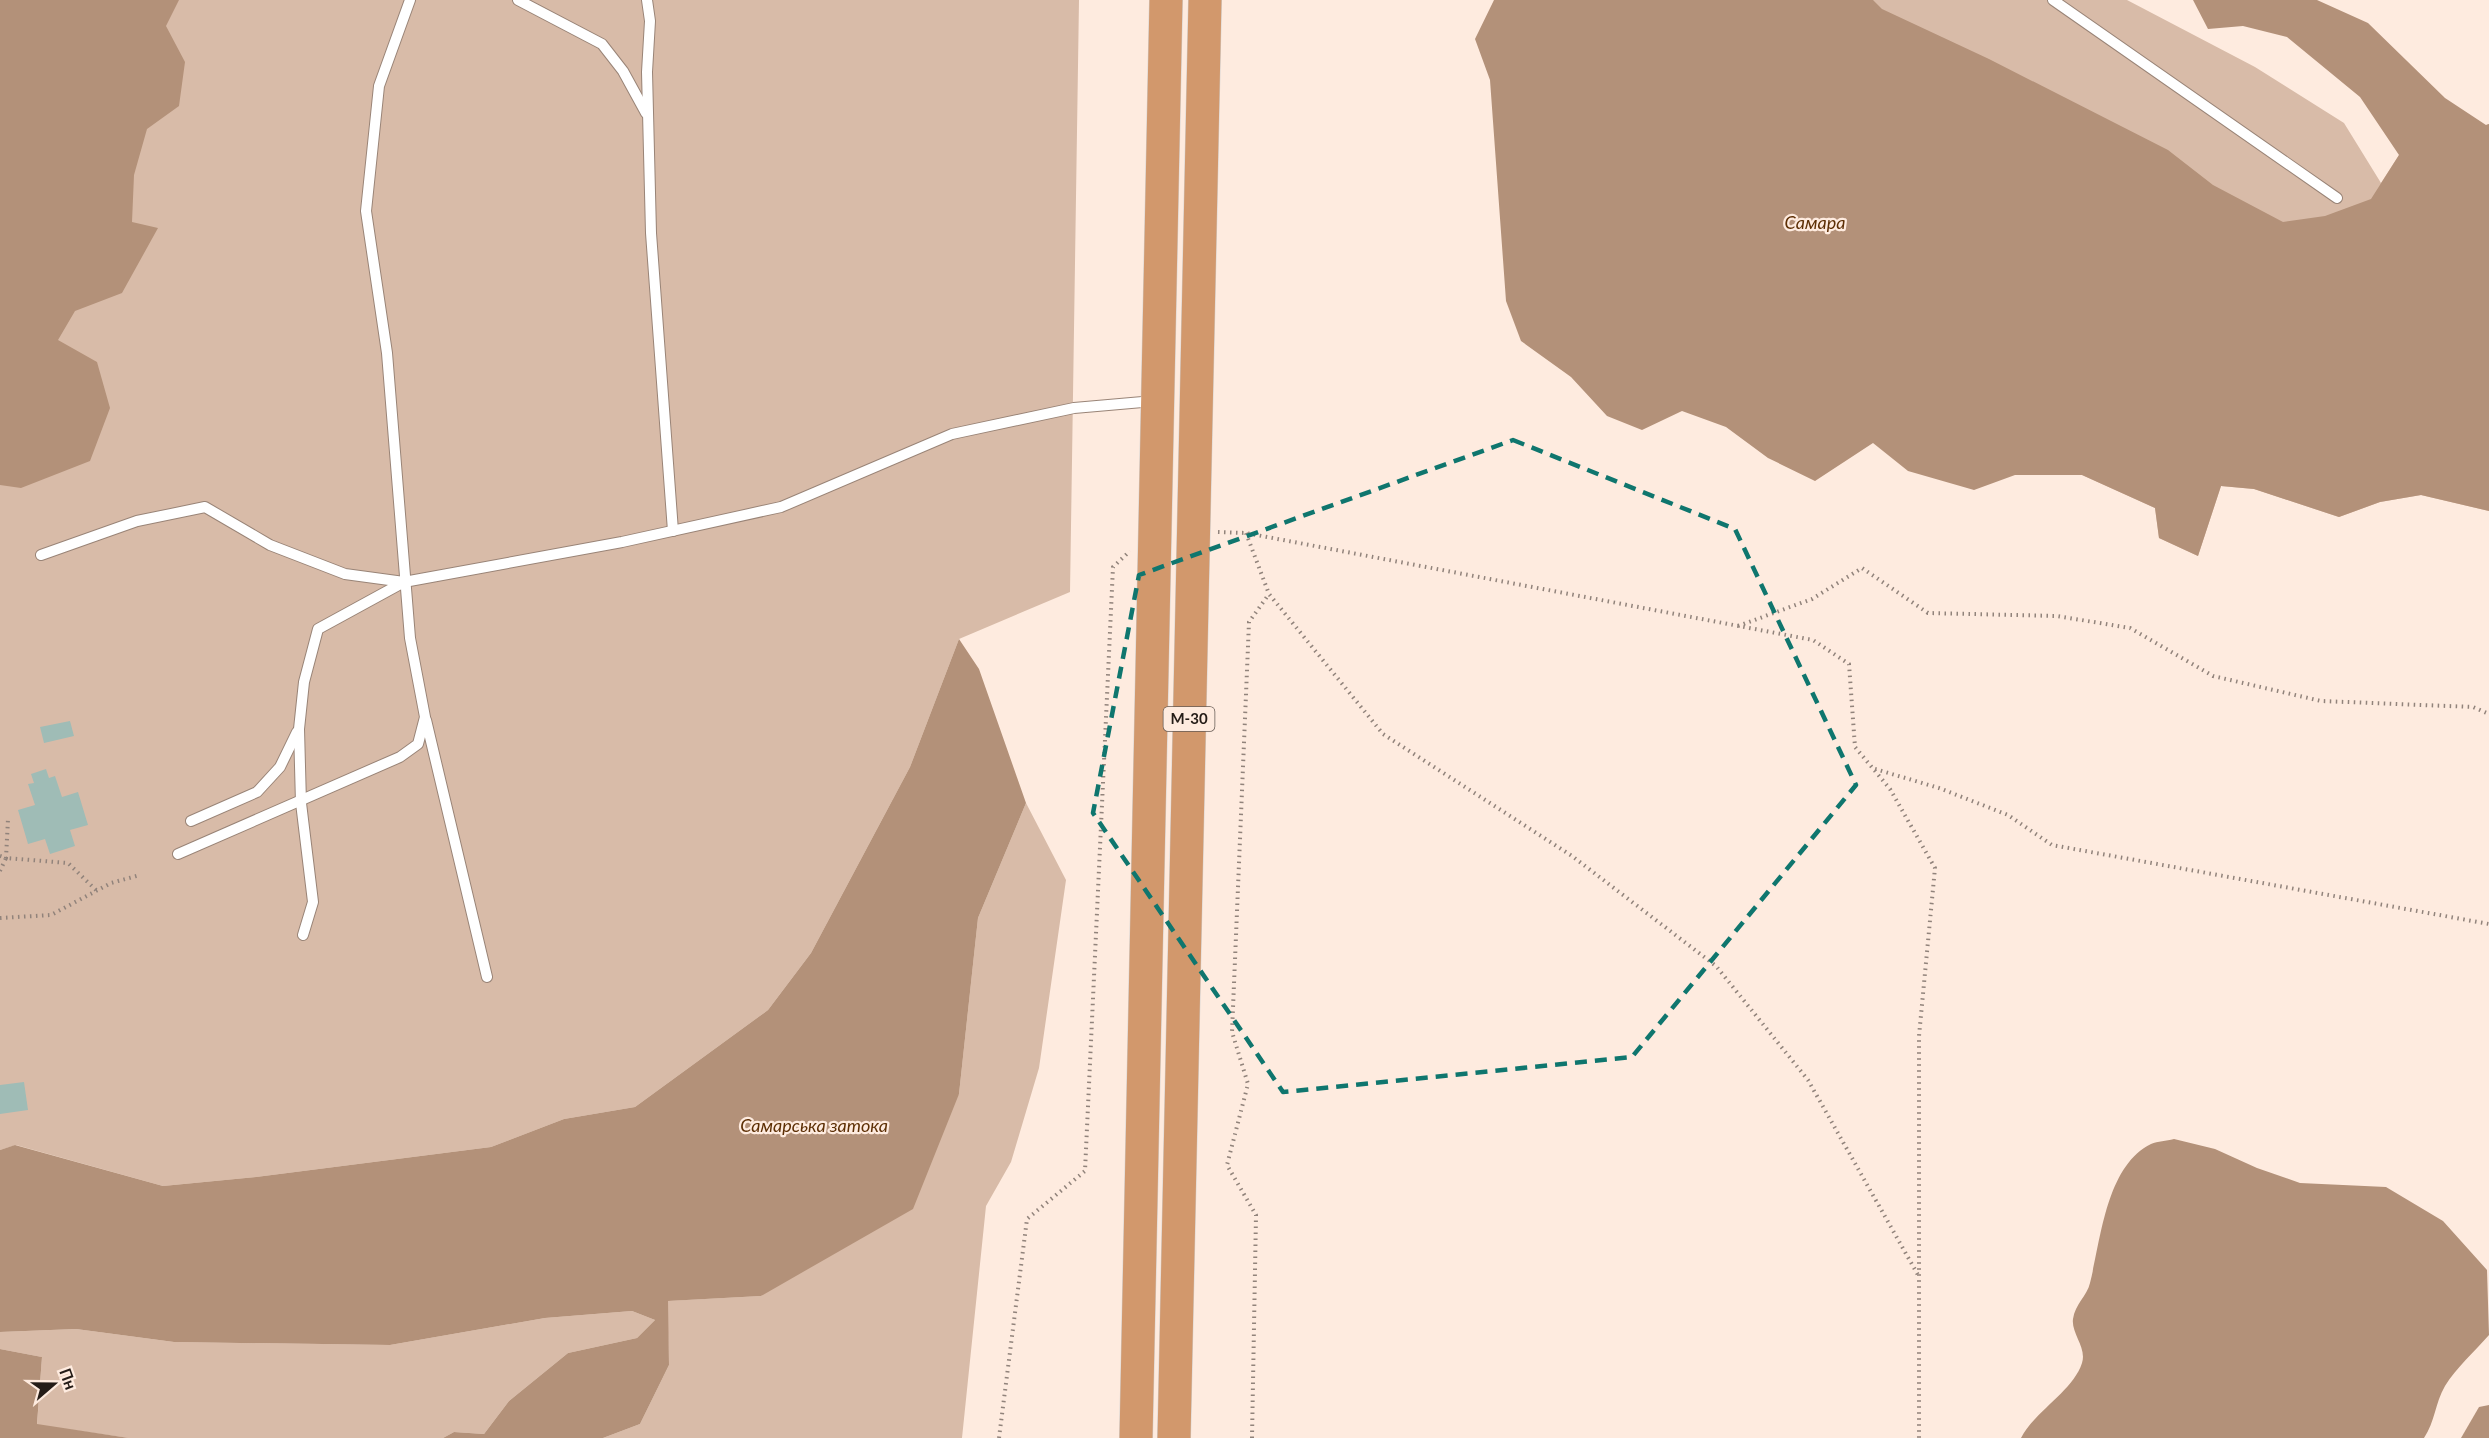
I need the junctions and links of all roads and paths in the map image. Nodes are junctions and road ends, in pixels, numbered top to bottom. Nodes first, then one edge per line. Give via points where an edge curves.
1 (410, 0) edge
2 (518, 0) edge
3 (647, 0) edge
4 (1166, 0) edge
5 (1205, 0) edge
6 (2053, 0) edge
7 (648, 117) junction
8 (2337, 198) dead end
9 (1158, 401) junction
10 (1155, 528) junction
11 (673, 531) junction
12 (1193, 531) junction
13 (1246, 533) junction
14 (41, 555) dead end
15 (404, 582) junction
16 (1269, 594) junction
17 (1737, 626) junction
18 (2489, 714) edge
19 (425, 717) junction
20 (299, 729) junction
21 (1873, 768) junction
22 (301, 803) junction
23 (8, 819) dead end
24 (192, 821) dead end
25 (178, 854) dead end
26 (0, 856) edge
27 (6, 858) junction
28 (0, 871) edge
29 (140, 875) dead end
30 (97, 891) junction
31 (0, 918) edge
32 (2489, 924) edge
33 (303, 935) dead end
34 (487, 977) dead end
35 (1919, 1276) junction
36 (999, 1438) edge
37 (1136, 1438) edge
38 (1174, 1438) edge
39 (1252, 1438) edge
40 (1919, 1438) edge

1 - 15 lane via 379,86 366,211 387,353
2 - 7 lane via 602,44 623,71
3 - 7 lane
4 - 9 highway, М-30
5 - 12 highway, М-30
6 - 8 lane
7 - 11 lane via 651,233
9 - 10 highway, М-30
9 - 11 lane via 1074,408 952,434 781,507
10 - 36 path via 1113,567 1085,1171 1027,1219
10 - 37 highway, М-30
11 - 15 lane
12 - 13 path
12 - 38 highway, М-30
13 - 16 path
13 - 17 path
14 - 15 lane via 137,521 205,507 270,545 345,574
15 - 19 lane
15 - 20 lane via 318,629 304,682
16 - 35 path via 1383,734 1572,856 1716,966 1808,1080
16 - 39 path via 1249,622 1232,1032 1248,1084 1227,1165 1256,1215
17 - 18 path via 1812,599 1862,567 1928,613 2057,616 2130,628 2213,676 2320,701 2473,707
17 - 21 path via 1813,640 1849,664 1855,747
19 - 22 lane via 418,744 400,757
19 - 34 lane
20 - 22 lane
20 - 24 lane via 280,767 257,792
21 - 32 path via 2008,815 2052,845
21 - 35 path via 1890,789 1935,868 1919,1035
22 - 25 lane
22 - 33 lane via 313,902
23 - 27 path
26 - 27 path
27 - 28 path
27 - 30 path via 68,863
29 - 30 path
30 - 31 path via 51,915
35 - 40 path

